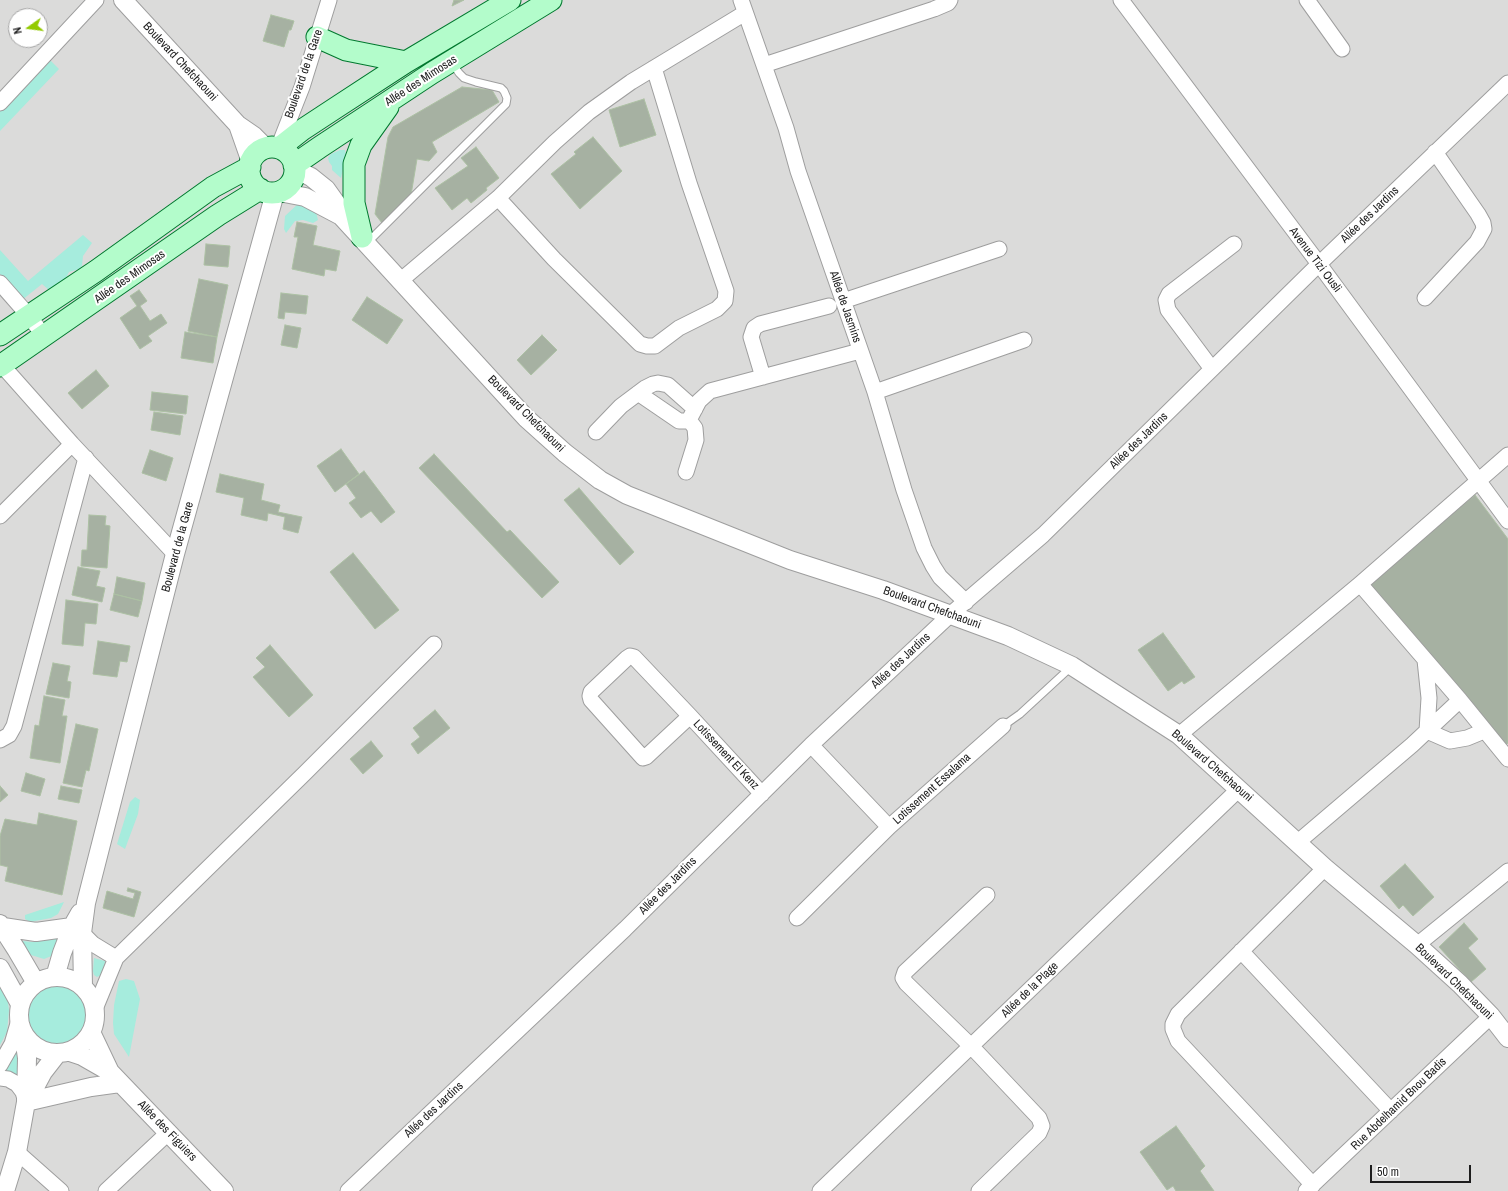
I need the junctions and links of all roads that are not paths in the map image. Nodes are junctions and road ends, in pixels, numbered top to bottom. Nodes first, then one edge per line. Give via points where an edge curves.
1 (96, 0) edge
2 (123, 0) edge
3 (329, 0) edge
4 (510, 0) edge
5 (551, 0) edge
6 (950, 0) edge
7 (1121, 0) edge
8 (1307, 0) edge
9 (743, 6) edge
10 (317, 37) junction
11 (1342, 49) dead end
12 (451, 61) junction
13 (406, 62) junction
14 (764, 64) junction
15 (654, 68) junction
16 (1507, 86) edge
17 (394, 98) junction
18 (0, 103) edge
19 (1435, 152) junction
20 (265, 154) junction
21 (294, 167) junction
22 (271, 191) junction
23 (498, 198) junction
24 (341, 216) junction
25 (364, 240) junction
26 (1234, 244) dead end
27 (999, 249) dead end
28 (1319, 264) junction
29 (400, 281) junction
30 (0, 284) edge
31 (1425, 298) dead end
32 (836, 304) junction
33 (29, 316) junction
34 (0, 335) edge
35 (44, 336) junction
36 (1024, 340) dead end
37 (860, 351) junction
38 (1, 365) edge
39 (1212, 369) junction
40 (763, 376) junction
41 (875, 392) junction
42 (638, 393) junction
43 (692, 414) junction
44 (596, 432) dead end
45 (72, 444) junction
46 (1508, 455) edge
47 (86, 458) junction
48 (686, 472) dead end
49 (1478, 482) junction
50 (0, 516) edge
51 (1508, 521) edge
52 (176, 554) junction
53 (1360, 584) junction
54 (966, 602) junction
55 (951, 614) junction
56 (434, 644) dead end
57 (1424, 659) junction
58 (1072, 666) junction
59 (1460, 700) junction
60 (690, 716) junction
61 (1003, 726) joint
62 (1427, 731) junction
63 (1484, 731) junction
64 (1179, 736) junction
65 (0, 740) edge
66 (811, 744) junction
67 (1508, 759) edge
68 (1239, 789) junction
69 (762, 794) junction
70 (889, 827) junction
71 (1298, 842) junction
72 (1325, 868) junction
73 (1508, 871) edge
74 (987, 895) dead end
75 (797, 918) dead end
76 (1, 926) edge
77 (77, 930) junction
78 (1417, 945) junction
79 (1241, 952) junction
80 (116, 958) junction
81 (0, 968) edge
82 (55, 977) junction
83 (36, 983) junction
84 (83, 987) junction
85 (95, 1009) junction
86 (1491, 1016) junction
87 (21, 1020) junction
88 (91, 1032) junction
89 (1508, 1038) edge
90 (971, 1046) junction
91 (63, 1053) junction
92 (0, 1065) edge
93 (115, 1077) junction
94 (0, 1078) edge
95 (26, 1102) junction
96 (1391, 1111) junction
97 (169, 1132) junction
98 (17, 1152) junction
99 (1310, 1188) edge
100 (5, 1191) edge
101 (61, 1191) edge
102 (106, 1191) edge
103 (224, 1191) edge
104 (348, 1191) edge
105 (820, 1191) edge
106 (979, 1191) edge

1 - 18 street
2 - 20 street, Boulevard Chefchaouni via 238,125 254,136
3 - 10 street, Boulevard de la Gare
4 - 13 main road, Allée des Mimosas
5 - 12 main road, Allée des Mimosas
6 - 14 street via 934,9
7 - 28 street, Avenue Tizi Ousli
8 - 11 street
9 - 14 street, Allée de Jasmins
9 - 15 street
10 - 13 main road via 355,52
10 - 20 street, Boulevard de la Gare via 302,87
12 - 17 main road, Allée des Mimosas
12 - 25 lane via 464,78 504,90 506,104
13 - 20 main road, Allée des Mimosas
14 - 32 street, Allée de Jasmins via 786,128
15 - 23 street via 589,112
15 - 23 street via 726,291 725,300 717,310 679,328 655,346 640,344
16 - 19 street, Allée des Jardins
17 - 21 main road, Allée des Mimosas
17 - 25 main road via 361,145 354,164 354,203
19 - 28 street, Allée des Jardins
19 - 31 street via 1478,214 1484,229 1478,242
20 - 21 main road via 289,155
20 - 22 main road via 252,179
20 - 33 main road, Allée des Mimosas via 213,187
21 - 22 main road via 291,182 286,188
21 - 24 street, Boulevard Chefchaouni via 326,189
22 - 24 street, Boulevard Chefchaouni via 305,197
22 - 35 main road, Allée des Mimosas via 218,215
22 - 52 street, Boulevard de la Gare
23 - 29 street
24 - 25 street, Boulevard Chefchaouni
25 - 29 street, Boulevard Chefchaouni
26 - 39 street via 1169,294 1166,300 1168,310
27 - 32 street
28 - 39 street, Allée des Jardins
28 - 49 street, Avenue Tizi Ousli
29 - 55 street, Boulevard Chefchaouni via 526,418 600,480 626,495 790,560
30 - 33 street
32 - 37 street, Allée de Jasmins
32 - 40 street via 760,324 754,328 751,337
33 - 34 main road, Allée des Mimosas
33 - 35 street
35 - 38 main road, Allée des Mimosas
36 - 41 street
37 - 40 street
37 - 41 street, Allée de Jasmins
38 - 45 street
39 - 54 street, Allée des Jardins via 1043,535
40 - 43 street via 710,391 704,395
41 - 54 street, Allée de Jasmins via 924,548 940,577
42 - 43 street via 679,421 682,422
42 - 43 street via 649,386 664,383 673,388
42 - 44 street via 621,406
43 - 48 street via 696,440
45 - 47 street
45 - 50 street
46 - 49 street
47 - 52 street
47 - 65 street via 14,726 9,735
49 - 51 street, Avenue Tizi Ousli
49 - 53 street
52 - 77 street, Boulevard de la Gare
53 - 57 street
53 - 64 street
54 - 55 street, Allée des Jardins
55 - 58 street, Boulevard Chefchaouni via 1008,636
55 - 66 street, Allée des Jardins
56 - 80 street
57 - 59 street
57 - 62 street via 1429,698
58 - 61 lane, Lotissement Essalama via 1020,714
58 - 64 street, Boulevard Chefchaouni
59 - 62 street
59 - 63 street
60 - 60 street, Lotissement El Kenz via 634,657 630,656 591,692 590,696 642,758
60 - 69 street, Lotissement El Kenz
61 - 70 street, Lotissement Essalama
62 - 63 street via 1450,741
62 - 71 street
63 - 67 street
64 - 68 street, Boulevard Chefchaouni
66 - 69 street, Allée des Jardins
66 - 70 street
68 - 71 street, Boulevard Chefchaouni
68 - 90 street, Allée de la Plage
69 - 104 street, Allée des Jardins via 625,929
70 - 75 street, Lotissement Essalama
71 - 72 street, Boulevard Chefchaouni
72 - 78 street, Boulevard Chefchaouni
72 - 79 street
73 - 78 street
74 - 90 street via 905,972 904,978 906,983
76 - 77 street via 36,932
76 - 83 street
77 - 80 street via 93,944
77 - 82 street, Boulevard de la Gare via 62,954
77 - 84 street, Boulevard de la Gare
78 - 86 street, Boulevard Chefchaouni
79 - 96 street
79 - 99 street via 1178,1014 1173,1029 1178,1041
80 - 85 street
81 - 87 street
82 - 83 street
82 - 84 street via 75,981
83 - 87 street via 23,996
84 - 85 street via 91,997
85 - 88 street via 95,1021
86 - 89 street, Boulevard Chefchaouni
86 - 96 street, Rue Abdelhamid Bnou Badis
87 - 91 street via 31,1044 48,1053
87 - 92 street
87 - 95 street via 27,1058
88 - 91 street via 82,1044
88 - 93 street, Allée des Figuiers
90 - 105 street, Allée de la Plage
90 - 106 street via 1040,1118 1042,1126 1039,1133
91 - 93 street, Allée des Figuiers via 82,1056
91 - 95 street via 43,1072
93 - 95 street via 91,1087
93 - 97 street, Allée des Figuiers
94 - 95 street via 17,1084 24,1092
95 - 98 street
96 - 99 street, Rue Abdelhamid Bnou Badis
97 - 102 street
97 - 103 street, Allée des Figuiers
98 - 100 street
98 - 101 street

